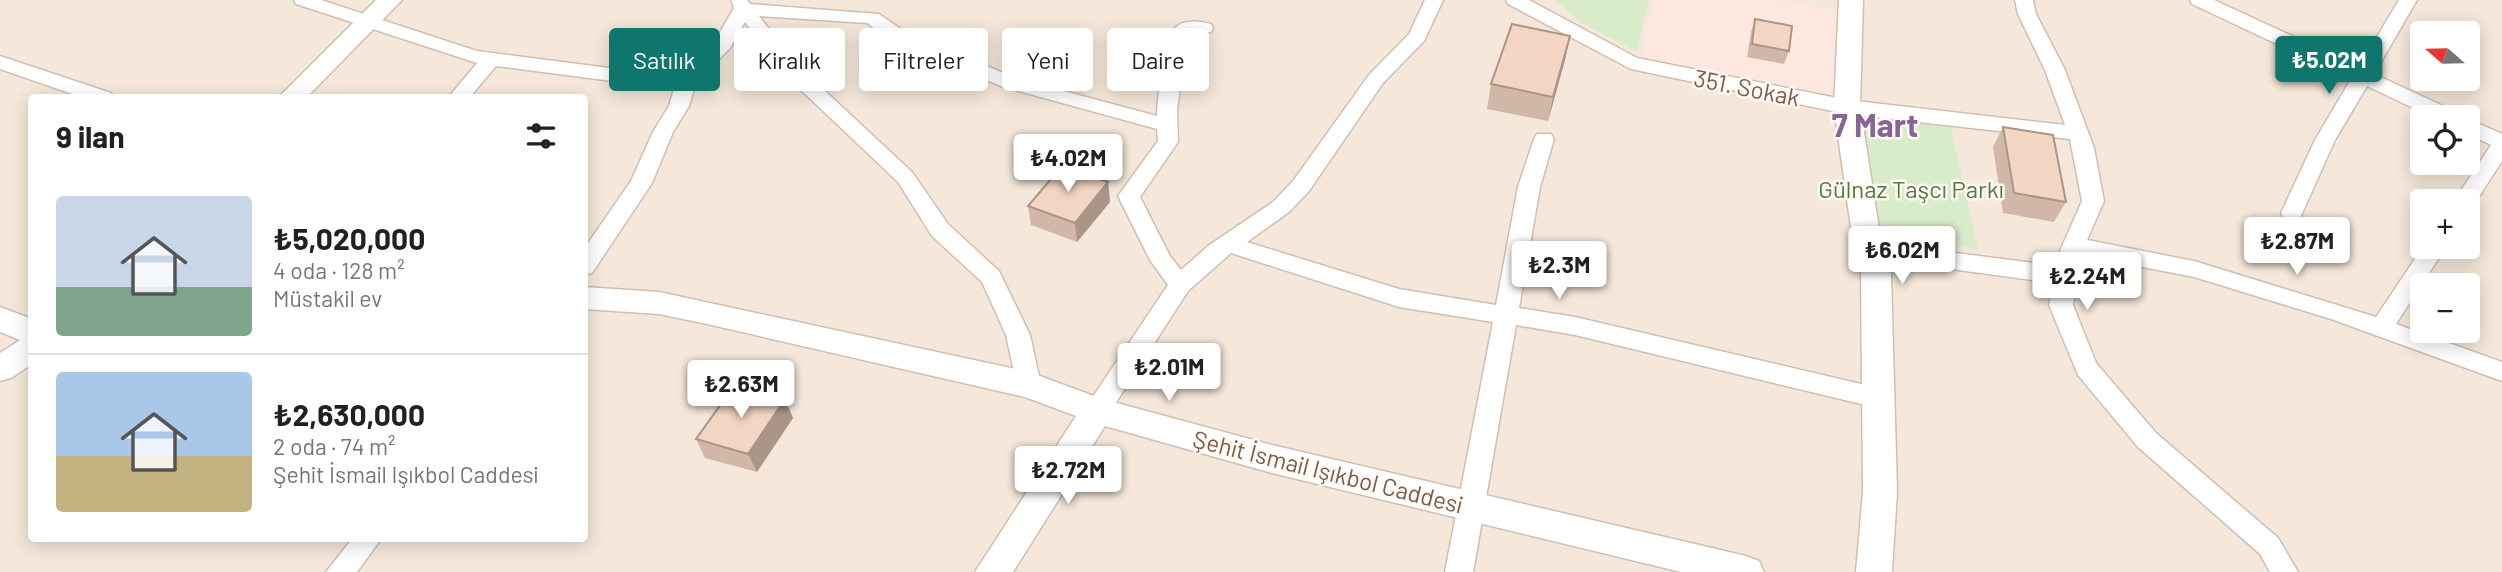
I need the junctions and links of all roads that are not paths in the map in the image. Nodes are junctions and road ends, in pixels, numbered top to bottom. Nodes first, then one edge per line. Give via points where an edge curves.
1 (303, 0) edge
2 (390, 0) edge
3 (1434, 0) edge
4 (1515, 0) edge
5 (1851, 0) edge
6 (2024, 0) edge
7 (2199, 0) edge
8 (2408, 0) edge
9 (740, 4) edge
10 (369, 23) junction
11 (1190, 28) edge
12 (1204, 28) dead end
13 (720, 47) edge
14 (491, 59) junction
15 (0, 62) edge
16 (609, 74) edge
17 (2365, 77) junction
18 (684, 91) edge
19 (1170, 91) edge
20 (92, 94) edge
21 (294, 94) edge
22 (461, 94) edge
23 (2424, 105) edge
24 (1847, 107) junction
25 (1167, 125) junction
26 (2480, 132) edge
27 (2079, 134) junction
28 (1544, 139) dead end
29 (2502, 144) edge
30 (2473, 189) edge
31 (2292, 213) dead end
32 (1228, 244) junction
33 (2074, 245) junction
34 (1870, 250) junction
35 (2427, 259) edge
36 (588, 261) edge
37 (2066, 276) junction
38 (1180, 285) junction
39 (588, 298) edge
40 (1505, 315) junction
41 (0, 319) edge
42 (2381, 328) junction
43 (28, 330) edge
44 (28, 351) edge
45 (0, 369) edge
46 (2502, 372) edge
47 (1030, 385) junction
48 (1878, 398) junction
49 (1097, 411) junction
50 (1469, 506) junction
51 (365, 542) edge
52 (340, 572) edge
53 (993, 572) edge
54 (1459, 572) edge
55 (1746, 572) edge
56 (1874, 572) edge
57 (2284, 572) edge

1 - 10 street
2 - 10 street
3 - 32 street via 1417,37 1376,79 1301,186 1281,207
4 - 24 street, 351. Sokak via 1631,63
5 - 24 street
6 - 27 street
7 - 17 street
8 - 17 street
9 - 13 street
9 - 25 street via 872,18 895,34 1008,82
9 - 47 street via 789,68 905,177 940,230 992,277 1018,335
10 - 14 street
10 - 21 street
11 - 12 street
14 - 16 street
14 - 22 street
15 - 20 street
17 - 23 street
17 - 31 street via 2325,140
18 - 36 street via 641,183
19 - 25 street
24 - 27 street, 351. Sokak
24 - 34 street
25 - 38 street via 1168,142 1129,196 1161,260
26 - 29 street
27 - 33 street via 2093,201
28 - 40 street via 1529,187
29 - 30 street
32 - 38 street
32 - 40 street via 1399,298
33 - 37 street
33 - 42 street via 2194,269
34 - 37 street
34 - 48 street via 1876,274
35 - 42 street
37 - 57 street via 2060,306 2086,368 2147,440 2269,545
38 - 49 street
39 - 47 street, Şehit İsmail Işıkbol Caddesi via 683,308
40 - 48 street via 1575,326
40 - 50 street
41 - 43 street
42 - 46 street
44 - 45 street
47 - 49 street, Şehit İsmail Işıkbol Caddesi
48 - 56 street via 1880,492
49 - 50 street, Şehit İsmail Işıkbol Caddesi
49 - 53 street
50 - 54 street
50 - 55 street, Şehit İsmail Işıkbol Caddesi
51 - 52 street

